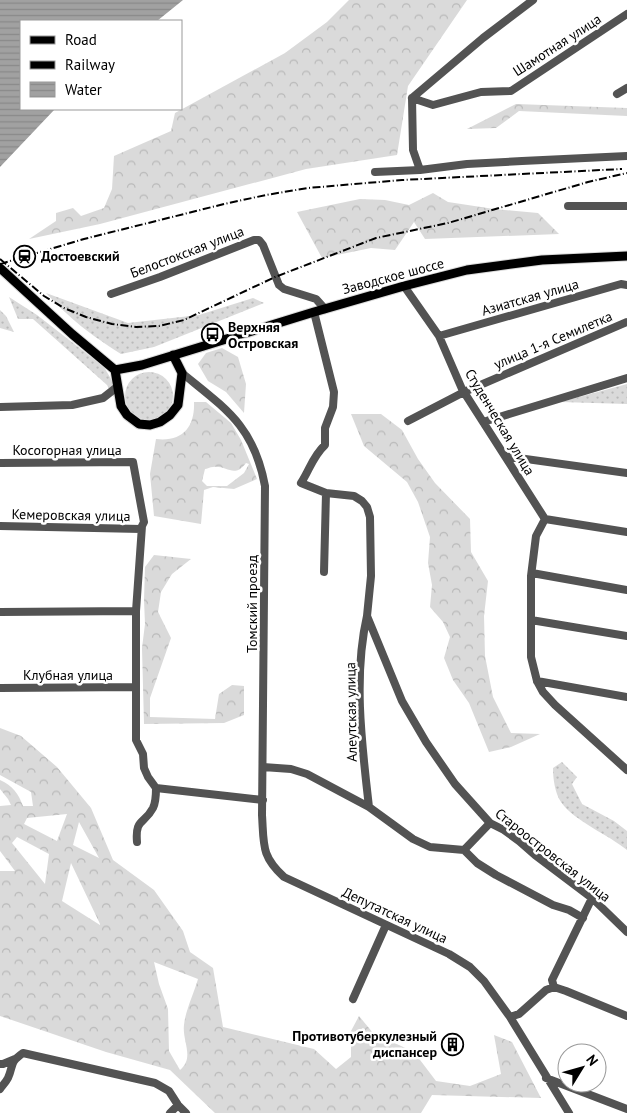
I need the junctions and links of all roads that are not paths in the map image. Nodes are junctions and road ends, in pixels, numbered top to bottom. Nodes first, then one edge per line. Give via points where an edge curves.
1 (533, 0) edge
2 (627, 14) edge
3 (627, 88) edge
4 (617, 94) dead end
5 (412, 98) junction
6 (627, 156) edge
7 (420, 170) junction
8 (374, 172) dead end
9 (568, 206) dead end
10 (627, 206) edge
11 (627, 256) edge
12 (0, 268) edge
13 (627, 285) edge
14 (404, 286) junction
15 (111, 294) dead end
16 (325, 309) junction
17 (314, 312) junction
18 (627, 322) edge
19 (439, 336) junction
20 (173, 356) junction
21 (115, 370) junction
22 (182, 373) junction
23 (627, 378) edge
24 (117, 387) junction
25 (464, 392) junction
26 (0, 407) edge
27 (408, 421) dead end
28 (483, 422) junction
29 (505, 456) junction
30 (0, 463) edge
31 (627, 473) edge
32 (326, 493) junction
33 (545, 518) junction
34 (0, 526) edge
35 (142, 527) junction
36 (627, 532) edge
37 (324, 572) dead end
38 (532, 573) junction
39 (627, 590) edge
40 (136, 611) junction
41 (0, 612) edge
42 (367, 616) junction
43 (530, 620) junction
44 (627, 636) edge
45 (537, 681) junction
46 (136, 687) junction
47 (0, 688) edge
48 (627, 697) edge
49 (263, 767) junction
50 (627, 770) edge
51 (156, 788) junction
52 (263, 800) junction
53 (369, 808) junction
54 (490, 823) junction
55 (137, 842) dead end
56 (264, 848) joint
57 (464, 850) junction
58 (592, 898) junction
59 (583, 918) junction
60 (386, 925) junction
61 (627, 932) edge
62 (554, 987) junction
63 (353, 999) dead end
64 (627, 1016) edge
65 (510, 1017) junction
66 (15, 1059) junction
67 (0, 1064) edge
68 (546, 1078) junction
69 (0, 1089) edge
70 (178, 1105) junction
71 (627, 1109) edge
72 (170, 1113) edge
73 (186, 1113) edge
74 (569, 1113) edge

1 - 5 street
2 - 5 street, Шамотная улица via 511,90 481,92 434,105
3 - 4 street
5 - 7 street via 413,150
6 - 7 street via 467,164
7 - 8 street
9 - 10 street
11 - 14 main road, Заводское шоссе via 542,260 467,270
12 - 21 main road
13 - 19 street, Азиатская улица via 621,284
14 - 16 main road, Заводское шоссе
14 - 19 street, Студенческая улица
15 - 16 street, Белостокская улица via 259,240 279,285 316,299
16 - 17 main road, Заводское шоссе
17 - 20 main road, Заводское шоссе
17 - 32 street, Староостровская улица via 334,392 333,407 325,428 325,444 316,453 301,483
18 - 25 street, улица 1-я Семилетка
19 - 25 street, Студенческая улица
20 - 21 main road, Заводское шоссе
20 - 22 main road
21 - 24 main road
22 - 24 main road via 178,405 165,418 150,426 139,424 127,415 121,406
22 - 49 street, Томский проезд via 232,414 249,437 262,467 265,486
23 - 28 street
24 - 26 street via 104,398 72,404
25 - 27 street, улица 1-я Семилетка
25 - 28 street, Студенческая улица
28 - 29 street, Студенческая улица
29 - 31 street
29 - 33 street, Студенческая улица
30 - 35 street, Косогорная улица via 133,462 144,522
32 - 37 street
32 - 42 street, Староостровская улица via 354,496 367,508 371,576
33 - 36 street
33 - 38 street via 536,536
34 - 35 street, Кемеровская улица
35 - 40 street
38 - 39 street
38 - 43 street
40 - 41 street
40 - 46 street
42 - 53 street, Алеутская улица via 362,637 360,716
42 - 54 street, Староостровская улица via 402,701 426,742 455,784
43 - 44 street
43 - 45 street via 531,657
45 - 48 street
45 - 50 street via 555,705
46 - 47 street, Клубная улица
46 - 51 street via 136,740 143,754 144,768
49 - 52 street, Томский проезд
49 - 53 street via 292,769 307,774
51 - 52 street
51 - 55 street via 152,809 138,824
52 - 56 street, Томский проезд
53 - 57 street via 430,847
54 - 57 street
54 - 58 street, Староостровская улица via 519,841
56 - 60 street, Депутатская улица via 273,866 284,877
57 - 59 street via 496,875
58 - 59 street
58 - 61 street, Староостровская улица
59 - 62 street via 552,980
60 - 63 street
60 - 65 street, Депутатская улица via 470,966
62 - 64 street
62 - 65 street via 546,990 519,1014
65 - 68 street, Депутатская улица
66 - 67 street
66 - 69 street
66 - 70 street via 23,1053 155,1083 169,1091
68 - 71 street
68 - 74 street, Депутатская улица
70 - 72 street
70 - 73 street

